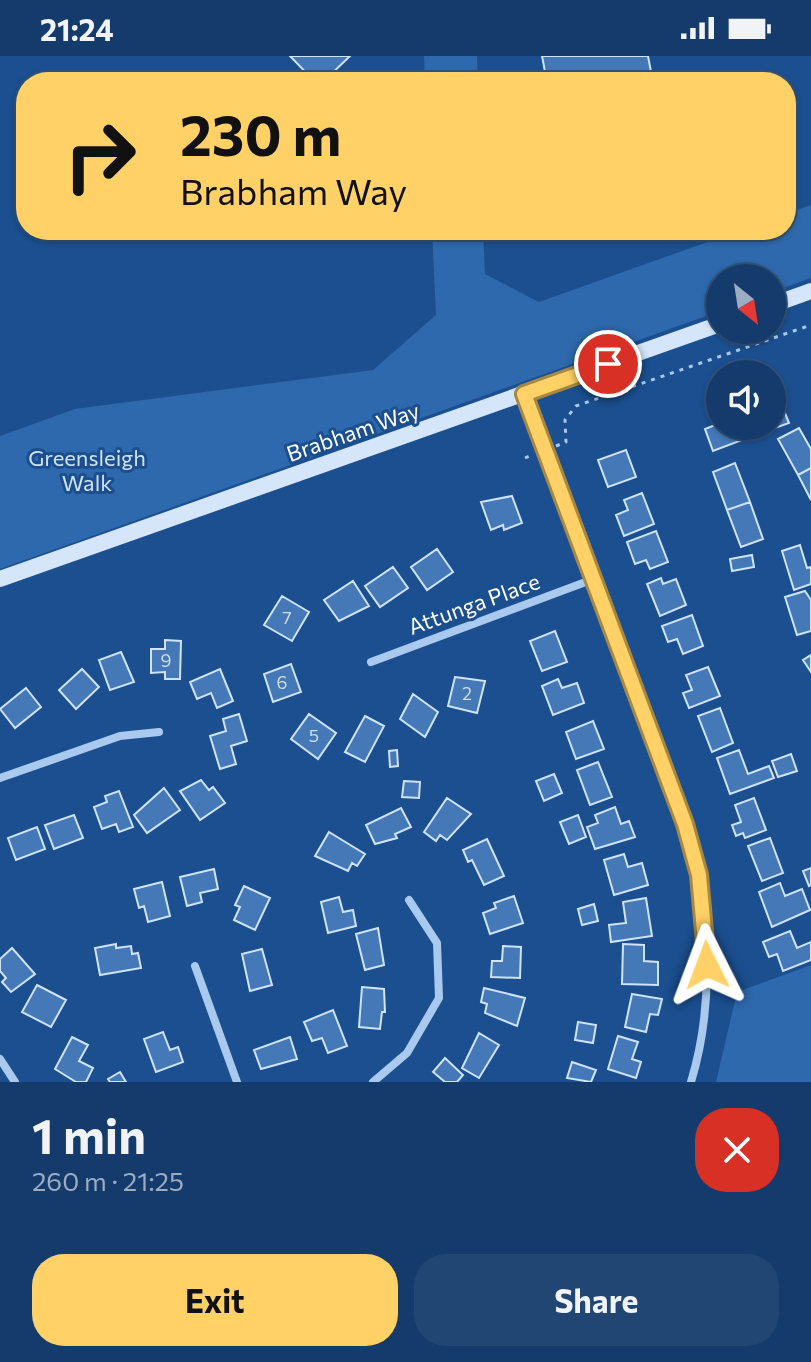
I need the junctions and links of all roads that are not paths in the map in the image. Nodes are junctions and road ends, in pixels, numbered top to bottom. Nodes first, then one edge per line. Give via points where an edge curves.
1 (811, 291) edge
2 (786, 300) edge
3 (706, 329) edge
4 (524, 394) junction
5 (0, 579) edge
6 (591, 580) junction
7 (371, 662) dead end
8 (159, 732) dead end
9 (0, 778) edge
10 (409, 900) dead end
11 (195, 966) dead end
12 (0, 1059) edge
13 (15, 1082) edge
14 (237, 1082) edge
15 (373, 1082) edge
16 (691, 1082) edge

1 - 2 main road
3 - 4 main road, Brabham Way
4 - 5 main road, Brabham Way
4 - 6 street
6 - 7 street, Attunga Place
6 - 16 street via 685,824 699,875 707,985
8 - 9 street via 120,736
10 - 15 street via 437,943 439,998 407,1053
11 - 14 street
12 - 13 street

